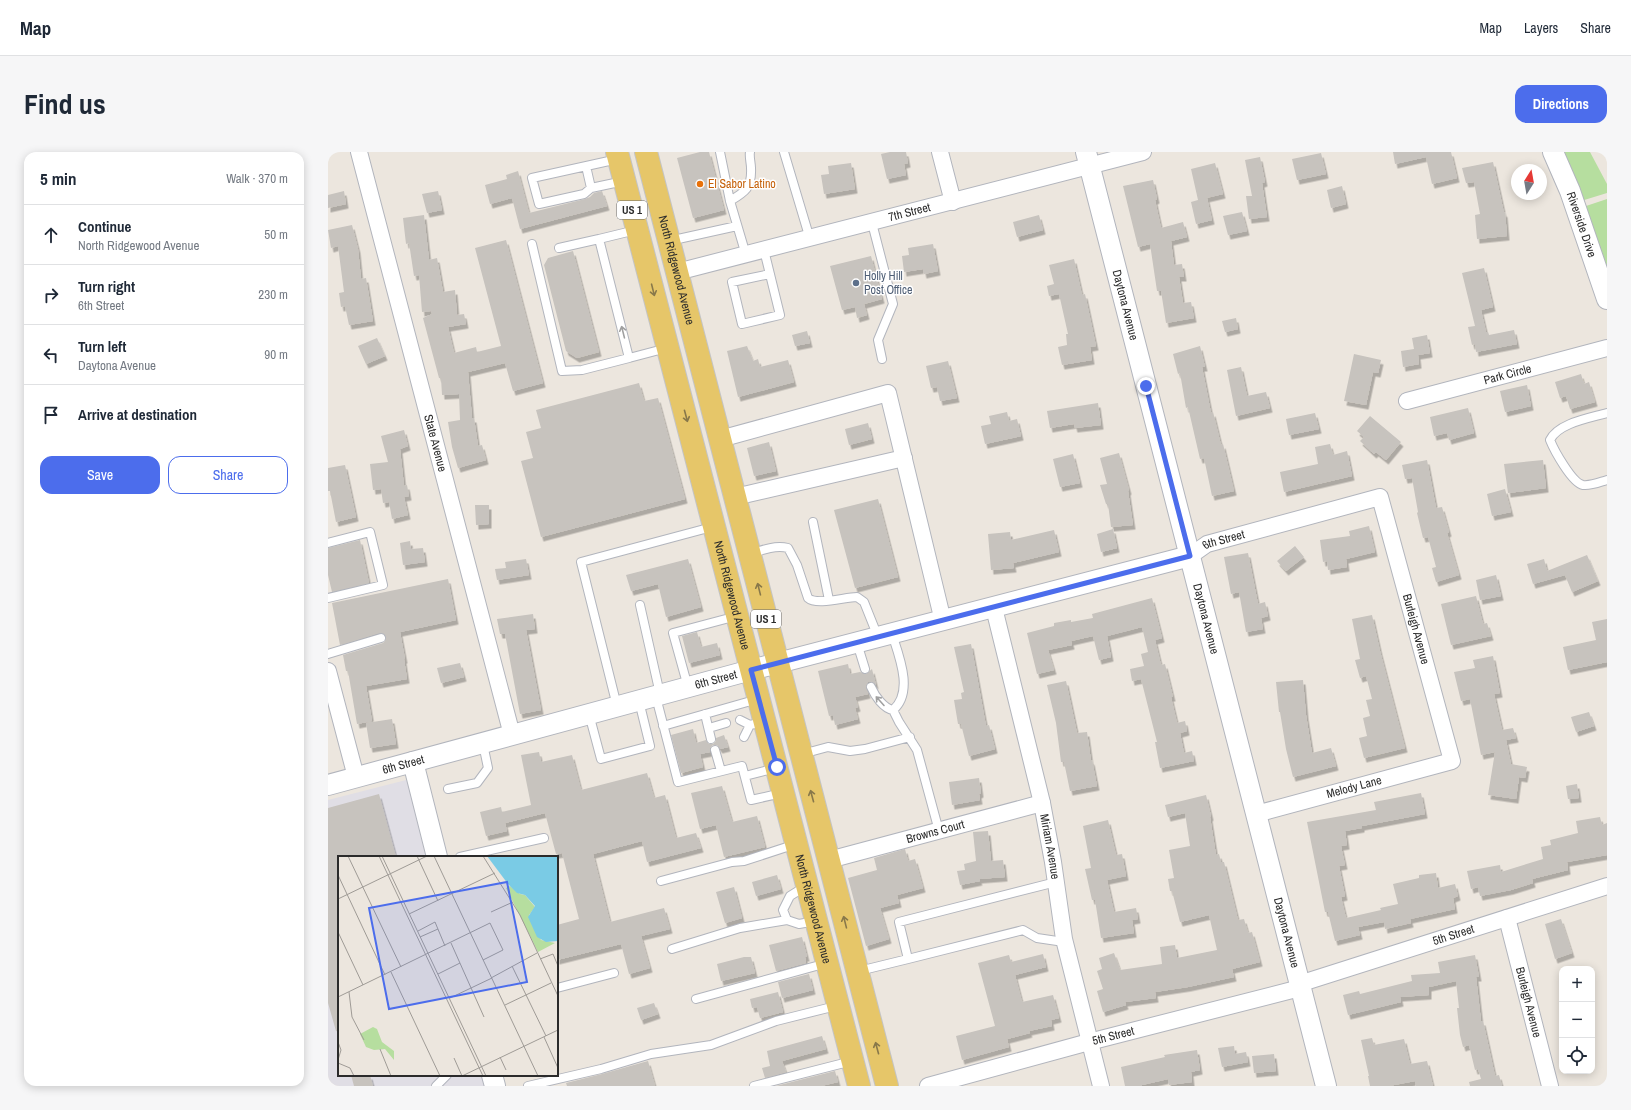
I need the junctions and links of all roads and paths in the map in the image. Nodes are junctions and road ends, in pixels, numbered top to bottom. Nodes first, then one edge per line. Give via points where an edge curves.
1 (358, 152) edge
2 (720, 152) edge
3 (750, 152) edge
4 (784, 152) edge
5 (940, 152) edge
6 (1143, 152) edge
7 (1553, 152) edge
8 (618, 155) edge
9 (649, 155) edge
10 (1088, 159) edge
11 (586, 166) junction
12 (624, 181) junction
13 (591, 188) junction
14 (730, 202) junction
15 (953, 202) junction
16 (872, 223) junction
17 (737, 226) junction
18 (639, 234) junction
19 (600, 239) junction
20 (810, 239) junction
21 (669, 241) junction
22 (532, 244) dead end
23 (559, 248) dead end
24 (764, 250) junction
25 (746, 255) junction
26 (677, 272) junction
27 (770, 274) junction
28 (1607, 299) edge
29 (668, 348) junction
30 (1607, 348) edge
31 (629, 358) junction
32 (882, 360) dead end
33 (1407, 401) dead end
34 (1607, 412) edge
35 (720, 439) junction
36 (904, 458) junction
37 (1607, 480) edge
38 (735, 497) junction
39 (1380, 497) joint
40 (813, 522) dead end
41 (714, 526) junction
42 (328, 543) edge
43 (750, 554) junction
44 (1190, 556) junction
45 (328, 598) edge
46 (829, 600) junction
47 (640, 605) dead end
48 (994, 608) junction
49 (738, 616) junction
50 (943, 621) junction
51 (885, 636) junction
52 (381, 638) dead end
53 (857, 643) junction
54 (328, 654) edge
55 (778, 663) junction
56 (865, 669) dead end
57 (751, 670) junction
58 (328, 671) edge
59 (688, 687) junction
60 (871, 687) dead end
61 (652, 697) junction
62 (759, 699) junction
63 (617, 706) junction
64 (894, 710) junction
65 (589, 714) junction
66 (705, 714) junction
67 (740, 720) dead end
68 (726, 723) dead end
69 (758, 724) junction
70 (663, 726) junction
71 (709, 728) junction
72 (512, 735) junction
73 (910, 737) junction
74 (744, 738) dead end
75 (711, 739) dead end
76 (482, 743) junction
77 (715, 750) dead end
78 (801, 754) junction
79 (1452, 761) joint
80 (413, 762) junction
81 (777, 767) junction
82 (721, 771) junction
83 (745, 776) junction
84 (356, 777) junction
85 (328, 785) edge
86 (448, 789) dead end
87 (783, 792) junction
88 (1042, 803) junction
89 (1256, 814) junction
90 (939, 831) junction
91 (544, 838) dead end
92 (796, 844) junction
93 (437, 856) edge
94 (464, 856) edge
95 (829, 860) junction
96 (661, 881) dead end
97 (1056, 882) junction
98 (807, 886) junction
99 (1607, 886) edge
100 (1507, 918) junction
101 (787, 920) junction
102 (816, 921) junction
103 (1064, 942) junction
104 (672, 949) dead end
105 (908, 959) junction
106 (827, 963) junction
107 (857, 972) junction
108 (614, 973) dead end
109 (1300, 986) junction
110 (558, 988) edge
111 (696, 998) dead end
112 (838, 1006) junction
113 (1089, 1042) junction
114 (852, 1061) junction
115 (446, 1076) edge
116 (492, 1076) edge
117 (534, 1085) edge
118 (436, 1086) edge
119 (495, 1086) edge
120 (754, 1086) edge
121 (859, 1086) edge
122 (875, 1086) edge
123 (887, 1086) edge
124 (928, 1086) edge
125 (1100, 1086) edge
126 (1326, 1086) edge
127 (1550, 1086) edge

1 - 72 street, State Avenue
2 - 14 lane
3 - 14 lane via 751,179 744,192
4 - 20 lane
5 - 15 street
6 - 10 street, 7th Street
7 - 28 street, Riverside Drive via 1570,191
8 - 11 lane
8 - 12 main road, North Ridgewood Avenue / US 1
9 - 21 main road, North Ridgewood Avenue / US 1
10 - 15 street, 7th Street
10 - 44 street, Daytona Avenue
11 - 13 lane
11 - 13 lane via 532,178 539,204 584,194
12 - 13 lane
12 - 18 main road, North Ridgewood Avenue / US 1
14 - 17 lane
15 - 16 street, 7th Street
16 - 20 street, 7th Street
16 - 32 lane via 893,304 878,340
17 - 21 lane
17 - 25 lane
18 - 19 lane
18 - 26 main road via 659,262
18 -> 29 main road, North Ridgewood Avenue / US 1
19 - 23 lane
31 -> 19 lane
20 - 24 street, 7th Street
21 - 26 main road, North Ridgewood Avenue / US 1
22 - 31 lane via 562,371 582,370
24 - 25 street, 7th Street
24 - 27 lane
25 - 26 street, 7th Street
26 - 35 main road, North Ridgewood Avenue / US 1
27 - 27 lane via 780,315 742,324 732,282
29 - 31 lane
29 -> 41 main road, North Ridgewood Avenue / US 1
30 - 33 street, Park Circle
34 - 37 lane via 1557,431 1550,440 1578,483 1584,485
35 - 36 street via 888,393
35 - 38 main road, North Ridgewood Avenue / US 1
36 - 38 street
36 - 50 street
38 - 43 main road, North Ridgewood Avenue / US 1
39 - 44 street, 6th Street via 1207,544
39 - 79 street, Burleigh Avenue
40 - 46 lane
41 - 49 main road, North Ridgewood Avenue / US 1
41 - 63 lane via 581,562
42 - 45 lane via 370,532 383,585
43 - 46 lane via 773,548 788,548 797,565 808,598 812,601
55 -> 43 main road, North Ridgewood Avenue / US 1
44 - 48 street, 6th Street
44 - 89 street, Daytona Avenue
46 - 51 lane via 857,597 864,602
47 - 61 lane
48 - 50 street, 6th Street
48 - 88 street, Miriam Avenue
49 - 57 main road, North Ridgewood Avenue / US 1
49 - 59 lane via 673,633
50 - 51 street, 6th Street
51 - 53 street, 6th Street
51 - 64 lane via 898,652 905,689
52 - 54 lane
53 - 55 street, 6th Street
53 - 56 lane
55 - 57 street, 6th Street
55 - 78 main road, North Ridgewood Avenue / US 1
57 - 59 street, 6th Street
57 - 62 main road, North Ridgewood Avenue / US 1
58 - 84 street
59 - 61 street, 6th Street
64 -> 60 lane via 884,705
61 - 63 street, 6th Street
61 - 65 lane via 650,746 601,759
61 - 70 lane
62 - 66 lane
62 - 69 main road, North Ridgewood Avenue / US 1
63 - 65 street, 6th Street
64 - 73 lane via 898,722
65 - 72 street, 6th Street
66 - 70 lane
66 - 71 lane
67 - 69 lane
68 - 71 lane
69 - 74 lane
69 - 81 main road, North Ridgewood Avenue / US 1
70 - 82 lane via 678,782
71 - 75 lane
72 - 76 street, 6th Street
73 - 78 lane via 866,749 850,751 828,747
73 - 90 lane via 917,750
76 - 80 street, 6th Street
76 - 86 lane via 488,768 477,783
77 - 82 lane
95 -> 78 main road, North Ridgewood Avenue / US 1
79 - 89 street, Melody Lane
80 - 84 street, 6th Street
80 - 93 street
81 - 83 lane
81 - 87 main road, North Ridgewood Avenue / US 1
82 - 83 lane via 742,766
83 - 87 lane via 751,800
84 - 85 street, 6th Street
87 - 92 main road, North Ridgewood Avenue / US 1
88 - 90 street, Browns Court
88 - 97 street, Miriam Avenue
89 - 109 street, Daytona Avenue
90 - 95 street, Browns Court
91 - 94 lane
92 - 96 lane via 744,861
92 - 98 main road, North Ridgewood Avenue / US 1
107 -> 95 main road, North Ridgewood Avenue / US 1
97 - 103 street, Miriam Avenue
97 - 105 lane via 898,922
98 - 101 lane via 790,896 783,910
98 - 102 main road, North Ridgewood Avenue / US 1
99 - 100 street, 5th Street
100 - 109 street, 5th Street
100 - 127 street, Burleigh Avenue
101 - 102 lane via 799,924
101 - 104 lane via 740,928
102 - 106 main road, North Ridgewood Avenue / US 1
103 - 105 lane via 1037,938 1023,930
103 - 113 street, Miriam Avenue
105 - 107 lane
106 - 111 lane
106 - 112 main road, North Ridgewood Avenue / US 1
123 -> 107 main road, North Ridgewood Avenue / US 1
108 - 110 lane
109 - 113 street, 5th Street
109 - 126 street, Daytona Avenue
112 - 114 main road, North Ridgewood Avenue / US 1
112 - 117 lane via 776,1021 711,1045 651,1054
113 - 124 street, 5th Street
113 - 125 street, Miriam Avenue
114 - 120 lane
114 - 121 main road, North Ridgewood Avenue / US 1
114 - 122 main road
115 - 118 lane
116 - 119 street

